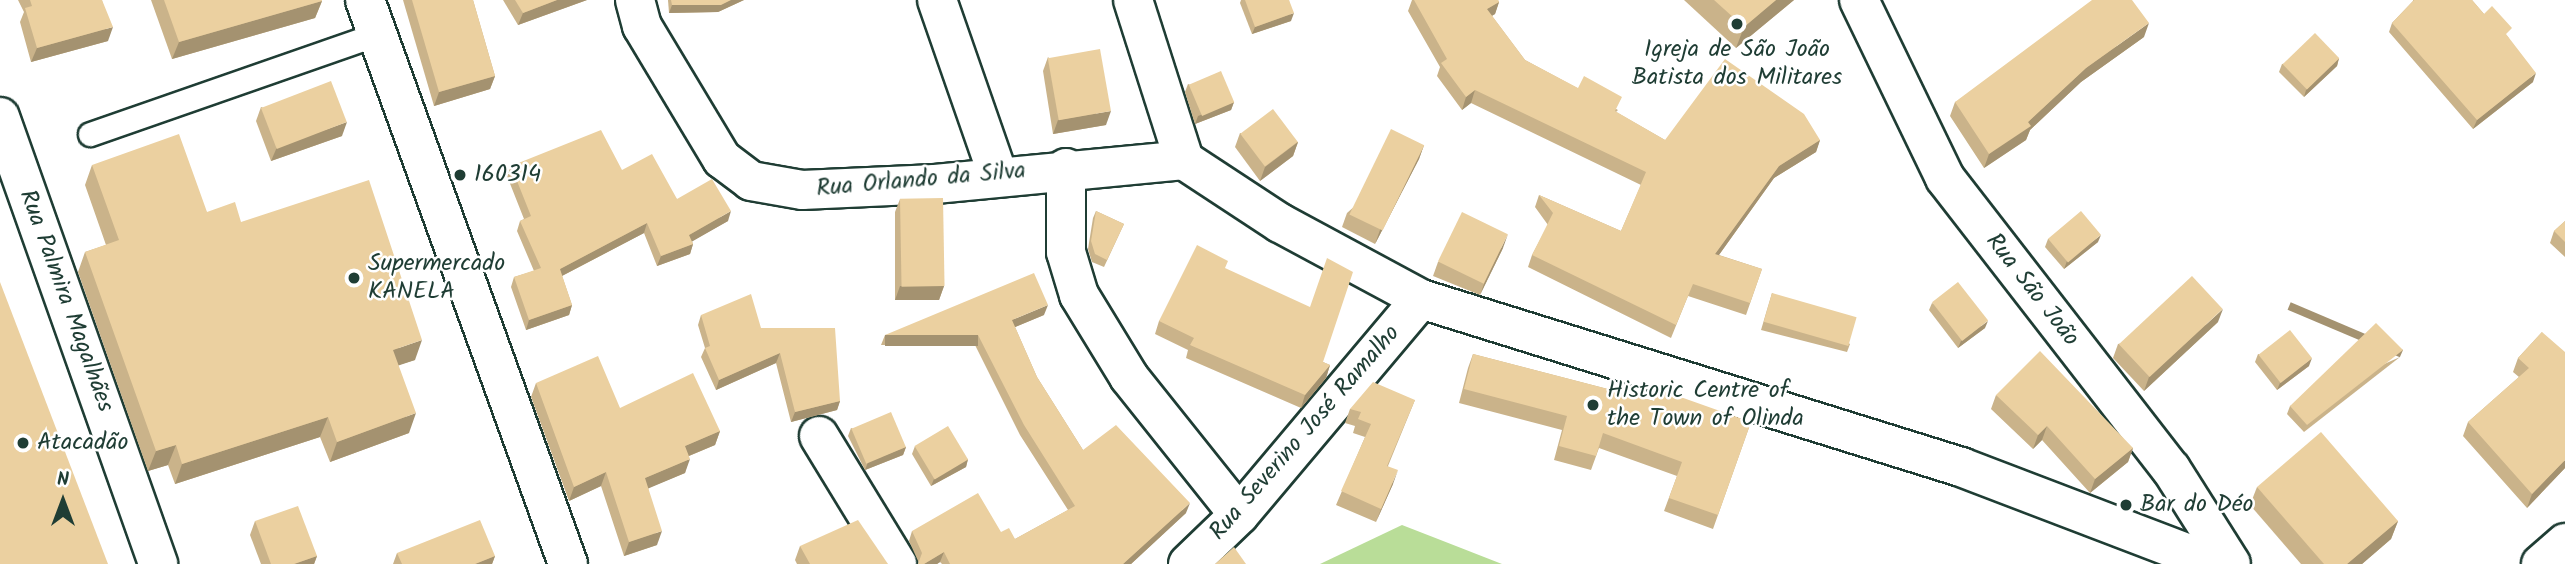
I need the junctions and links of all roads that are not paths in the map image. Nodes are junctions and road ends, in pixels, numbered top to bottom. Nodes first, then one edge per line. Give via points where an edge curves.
1 (635, 0) edge
2 (937, 0) edge
3 (1133, 0) edge
4 (1859, 0) edge
5 (371, 17) edge
6 (0, 117) edge
7 (90, 134) dead end
8 (1184, 160) junction
9 (1066, 169) junction
10 (998, 175) junction
11 (1421, 299) junction
12 (819, 436) dead end
13 (1239, 515) junction
14 (2565, 543) edge
15 (158, 564) edge
16 (568, 564) edge
17 (897, 564) edge
18 (1188, 564) edge
19 (2215, 564) edge
20 (2231, 564) edge
21 (2541, 564) edge

1 - 10 street, Rua Orlando da Silva via 642,26 722,159 751,181 802,190
2 - 10 street
3 - 8 street
4 - 20 street, Rua São João via 1945,178 2171,469
5 - 7 lane
5 - 16 street
6 - 15 street, Rua Palmira Magalhães
8 - 9 street, Rua Orlando da Silva
8 - 11 street via 1280,223
9 - 10 street, Rua Orlando da Silva
9 - 13 street via 1066,252 1079,295 1129,377
11 - 13 street, Rua Severino José Ramalho
11 - 19 street via 1961,467
12 - 17 street
13 - 18 street, Rua Severino José Ramalho
14 - 21 street

